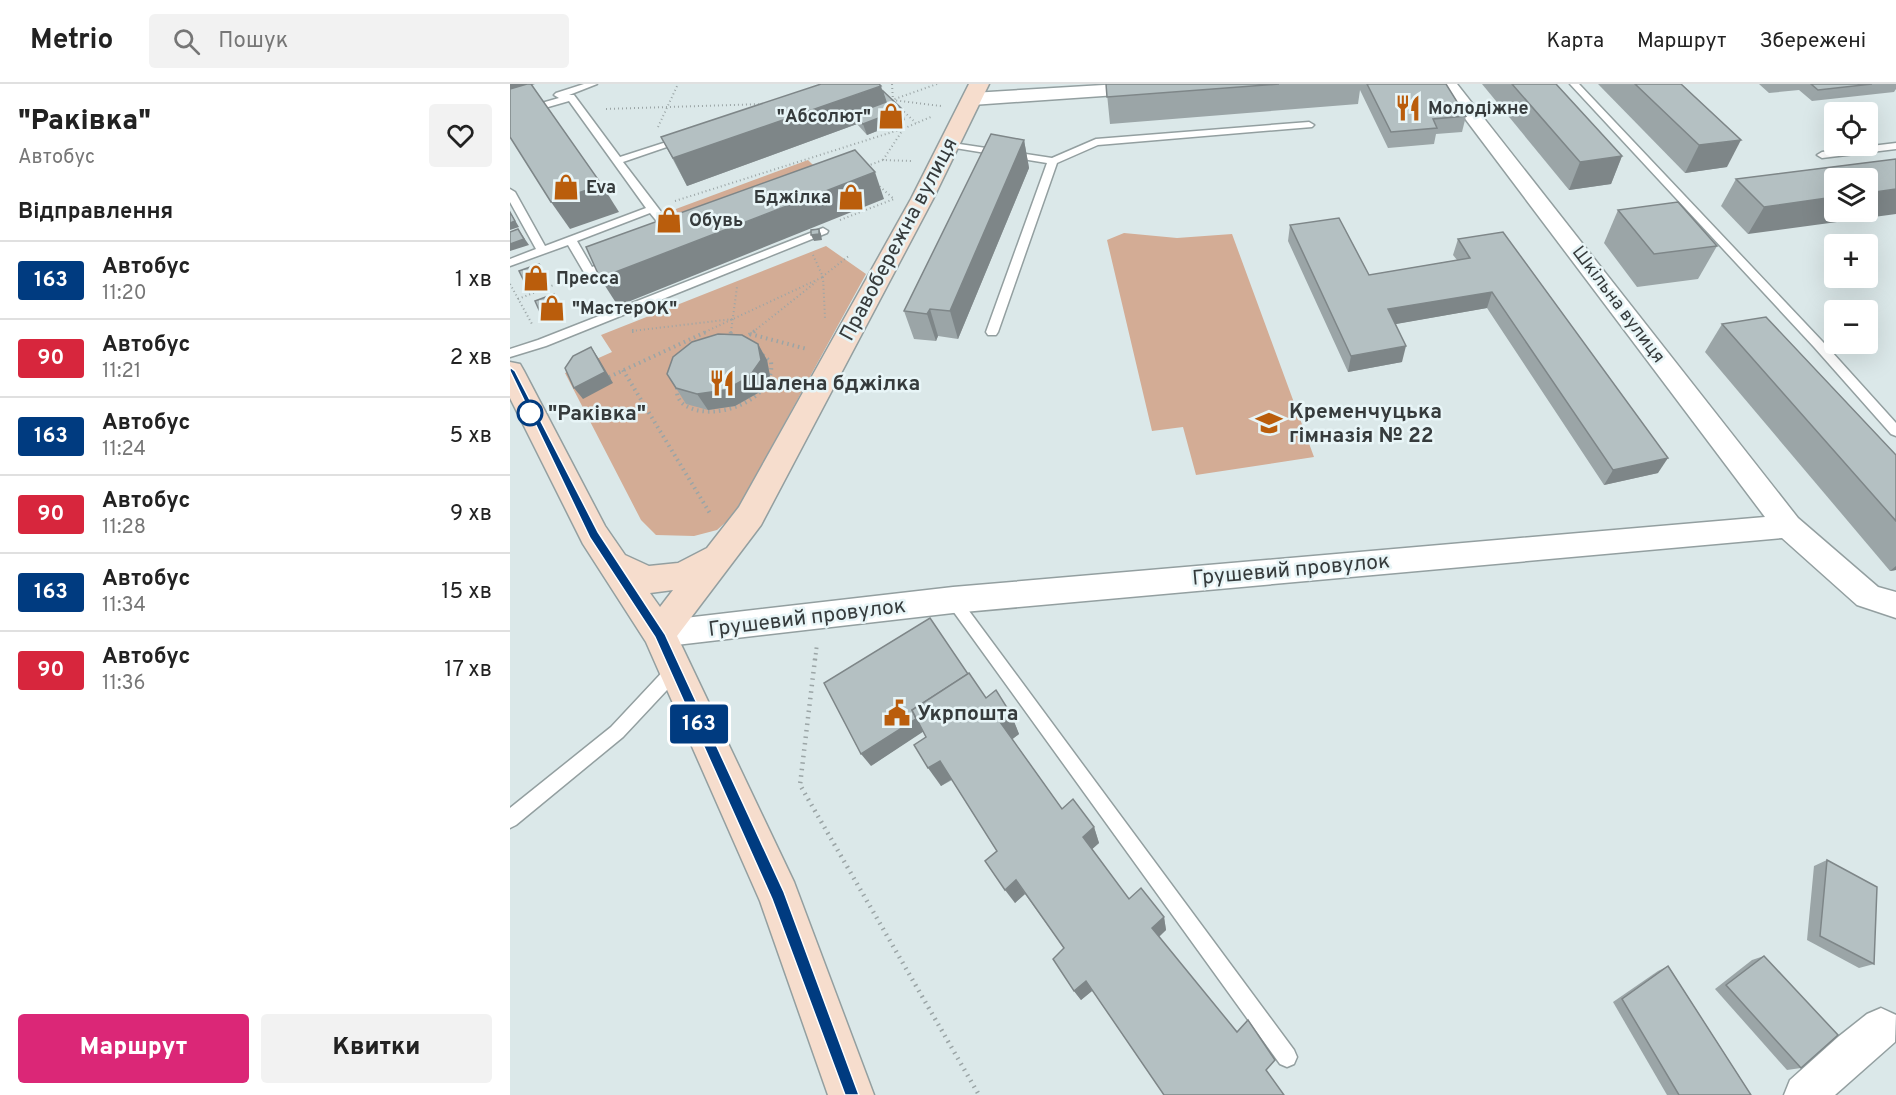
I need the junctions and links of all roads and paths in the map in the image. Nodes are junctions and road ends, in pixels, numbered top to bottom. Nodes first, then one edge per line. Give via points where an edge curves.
1 (593, 84) edge
2 (678, 84) edge
3 (892, 84) edge
4 (937, 84) edge
5 (1204, 84) edge
6 (1448, 84) edge
7 (1574, 84) edge
8 (968, 97) edge
9 (892, 100) junction
10 (769, 104) edge
11 (668, 106) junction
12 (581, 110) junction
13 (510, 114) edge
14 (915, 123) junction
15 (1308, 125) dead end
16 (905, 128) junction
17 (700, 134) edge
18 (949, 144) junction
19 (1896, 146) edge
20 (1822, 155) dead end
21 (634, 156) junction
22 (883, 160) junction
23 (618, 161) junction
24 (1053, 161) junction
25 (918, 162) dead end
26 (860, 169) edge
27 (510, 192) edge
28 (652, 209) junction
29 (823, 231) edge
30 (806, 237) junction
31 (675, 238) edge
32 (571, 240) junction
33 (542, 251) junction
34 (850, 255) dead end
35 (626, 257) edge
36 (510, 263) edge
37 (589, 272) junction
38 (823, 277) junction
39 (510, 284) edge
40 (518, 299) junction
41 (733, 319) junction
42 (825, 321) dead end
43 (992, 332) dead end
44 (750, 334) junction
45 (743, 339) edge
46 (542, 343) junction
47 (736, 344) edge
48 (729, 349) junction
49 (815, 351) dead end
50 (510, 353) edge
51 (623, 370) junction
52 (510, 371) edge
53 (609, 377) dead end
54 (1896, 431) edge
55 (715, 521) dead end
56 (1788, 526) junction
57 (722, 556) junction
58 (615, 565) junction
59 (953, 600) junction
60 (1896, 605) edge
61 (659, 634) junction
62 (817, 643) dead end
63 (675, 670) junction
64 (510, 819) edge
65 (1881, 1028) dead end
66 (1287, 1057) dead end
67 (851, 1095) edge
68 (979, 1095) edge
69 (1805, 1095) edge

1 - 13 lane
2 - 11 path
3 - 9 path
4 - 9 path
5 - 8 street
6 - 56 street, Шкільна вулиця
7 - 54 lane
8 - 9 path
8 - 14 path
8 - 18 street, Правобережна вулиця
9 - 14 path
10 - 11 path
11 - 12 path
11 - 21 path via 659,125
12 - 13 lane via 571,97
12 - 23 lane
14 - 16 path
15 - 24 lane via 1096,142
16 - 22 path
16 - 28 path
17 - 21 lane
18 - 24 lane
18 - 57 street, Правобережна вулиця via 750,516
19 - 20 lane
21 - 23 lane
22 - 25 path
22 - 26 path
23 - 28 lane
24 - 43 lane
27 - 33 lane
28 - 31 lane
28 - 32 lane
29 - 30 lane
30 - 38 path
30 - 46 lane
32 - 33 lane
32 - 37 lane
33 - 36 lane
34 - 38 path
35 - 37 lane
37 - 40 path
38 - 41 path
38 - 42 path
38 - 44 path
39 - 40 path
40 - 46 path
41 - 48 path
41 - 51 path
44 - 45 path
44 - 49 path
46 - 50 lane
47 - 48 path
48 - 48 path via 754,349 766,356 773,366 772,378 764,390 749,402 710,412 680,402 675,390 678,378 688,366
51 - 53 path
51 - 55 path
52 - 58 street via 594,535
56 - 59 street, Грушевий провулок
56 - 60 street via 1868,596
57 - 58 street via 683,576 646,580
57 - 61 street, Правобережна вулиця
58 - 61 street
59 - 61 street, Грушевий провулок
59 - 66 lane
61 - 63 street
62 - 68 path via 800,785
63 - 64 lane via 616,732
63 - 67 street via 779,897
65 - 69 street

